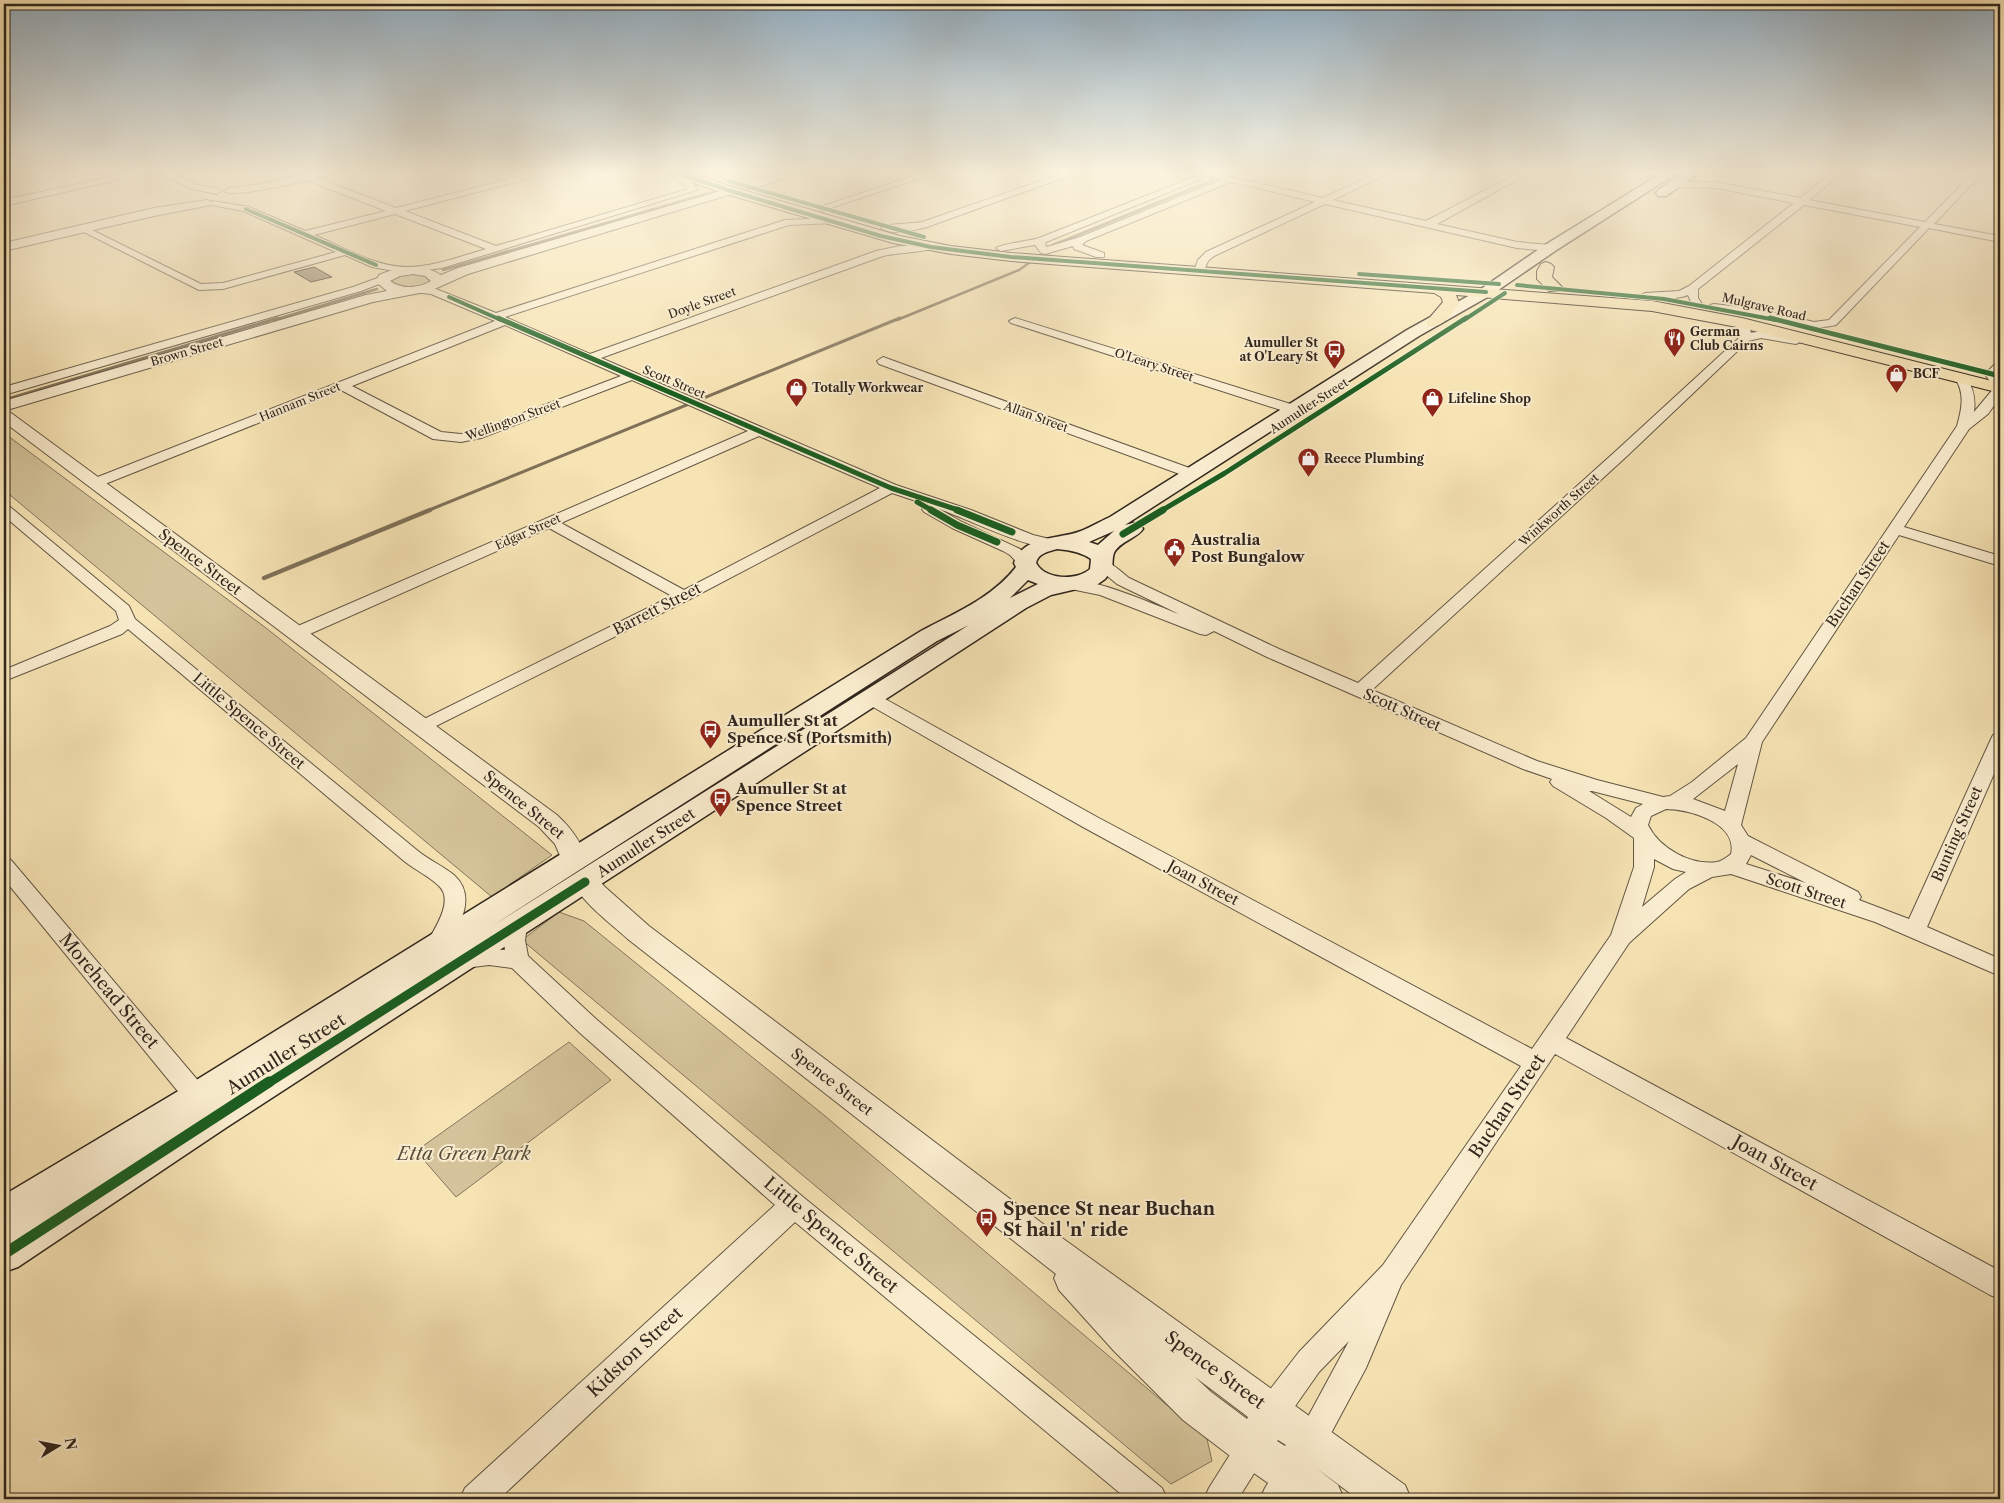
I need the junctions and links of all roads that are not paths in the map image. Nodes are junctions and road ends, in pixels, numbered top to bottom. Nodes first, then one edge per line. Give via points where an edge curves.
1 (28, 241) edge
2 (109, 241) edge
3 (321, 241) edge
4 (475, 241) edge
5 (522, 241) edge
6 (563, 241) edge
7 (709, 241) edge
8 (885, 241) edge
9 (918, 241) edge
10 (944, 241) edge
11 (955, 241) edge
12 (1054, 241) edge
13 (1071, 241) edge
14 (1080, 241) edge
15 (1238, 241) edge
16 (1500, 241) edge
17 (1564, 241) edge
18 (1586, 241) edge
19 (1752, 241) edge
20 (1913, 241) edge
21 (1043, 246) junction
22 (4, 247) edge
23 (495, 249) junction
24 (1570, 251) dead end
25 (346, 252) junction
26 (880, 253) junction
27 (1100, 256) junction
28 (1547, 258) junction
29 (442, 264) junction
30 (376, 265) junction
31 (1200, 267) junction
32 (407, 270) junction
33 (435, 278) junction
34 (386, 282) junction
35 (1438, 288) junction
36 (1555, 288) junction
37 (1692, 288) junction
38 (1502, 289) junction
39 (415, 290) junction
40 (1645, 296) junction
41 (449, 297) junction
42 (371, 298) junction
43 (1697, 304) junction
44 (500, 319) junction
45 (1015, 321) dead end
46 (1434, 322) junction
47 (1743, 331) junction
48 (1834, 335) junction
49 (1421, 346) junction
50 (590, 358) junction
51 (883, 360) dead end
52 (1366, 363) junction
53 (632, 376) junction
54 (1961, 378) junction
55 (342, 386) junction
56 (1998, 386) edge
57 (4, 391) edge
58 (694, 403) joint
59 (4, 406) edge
60 (1292, 409) junction
61 (4, 414) edge
62 (1964, 426) junction
63 (759, 431) junction
64 (1190, 474) junction
65 (95, 484) junction
66 (891, 488) junction
67 (4, 509) edge
68 (549, 522) junction
69 (1895, 529) junction
70 (1055, 544) junction
71 (2000, 562) edge
72 (1102, 563) junction
73 (1025, 566) junction
74 (1065, 584) junction
75 (684, 596) junction
76 (128, 620) junction
77 (297, 633) junction
78 (1274, 653) junction
79 (4, 676) edge
80 (1360, 691) junction
81 (872, 699) junction
82 (847, 715) junction
83 (422, 727) junction
84 (2000, 739) edge
85 (1753, 742) junction
86 (759, 744) junction
87 (1530, 765) junction
88 (1669, 803) junction
89 (1736, 833) junction
90 (1642, 836) junction
91 (4, 865) edge
92 (1719, 867) junction
93 (579, 871) junction
94 (1883, 916) junction
95 (516, 926) junction
96 (1915, 930) junction
97 (1621, 937) junction
98 (449, 953) junction
99 (518, 960) junction
100 (2000, 968) edge
101 (1551, 1041) junction
102 (1537, 1063) junction
103 (206, 1107) junction
104 (794, 1205) junction
105 (4, 1216) edge
106 (1039, 1241) junction
107 (4, 1254) edge
108 (1393, 1274) junction
109 (2000, 1286) edge
110 (1273, 1411) junction
111 (1311, 1440) junction
112 (1252, 1448) junction
113 (1284, 1487) edge
114 (476, 1499) edge
115 (1151, 1499) edge
116 (1220, 1499) edge
117 (1324, 1499) edge
118 (1392, 1499) edge

1 - 22 street
2 - 25 street via 199,286 213,287
3 - 25 street
4 - 23 street
5 - 23 street
6 - 33 street
7 - 44 street, Hannam Street
8 - 26 street
9 - 26 street, Doyle Street
10 - 31 main road, Mulgrave Road via 1011,257
11 - 21 main road, Mulgrave Road via 1001,248
12 - 21 street
13 - 21 street
14 - 27 street via 1078,247
15 - 31 street via 1210,254
16 - 28 street
17 - 28 main road, Aumuller Street
18 - 24 main road, Aumuller Street
19 - 37 street
20 - 48 street
21 - 27 main road, Mulgrave Road
23 - 29 street
25 - 30 street
26 - 50 street, Doyle Street
27 - 31 main road, Mulgrave Road
28 - 36 main road via 1544,279
28 - 38 main road, Aumuller Street
29 - 32 street
29 - 33 street via 432,269
30 - 32 street
30 - 34 street
31 - 35 main road, Mulgrave Road
31 - 38 main road, Mulgrave Road
32 - 33 street
32 - 34 street via 392,273
33 - 39 street, Brown Street via 431,286
33 - 41 street
34 - 39 street
34 - 42 street, Brown Street via 387,291
34 - 57 street, Brown Street
35 - 38 main road, Mulgrave Road
35 - 46 main road via 1448,294 1451,302
36 - 38 main road, Mulgrave Road
36 - 40 main road, Mulgrave Road
37 - 40 street via 1680,294
37 - 43 street
38 - 46 main road, Aumuller Street
38 - 47 main road, Mulgrave Road via 1652,306
38 - 49 main road, Aumuller Street
39 - 41 street, Scott Street
39 - 42 street, Brown Street
40 - 43 main road, Mulgrave Road
41 - 44 street, Scott Street
42 - 59 street, Brown Street
43 - 48 main road, Mulgrave Road
44 - 50 street, Scott Street
44 - 55 street, Hannam Street
45 - 60 street, O'Leary Street
46 - 52 main road, Aumuller Street
47 - 48 main road, Mulgrave Road
47 - 80 street, Winkworth Street via 1622,453
48 - 54 main road, Mulgrave Road
48 - 56 main road, Mulgrave Road
49 - 52 main road via 1406,344
49 - 72 main road, Aumuller Street via 1225,473 1115,539 1104,550
50 - 53 street, Scott Street
51 - 64 street, Allan Street
52 - 60 main road, Aumuller Street
53 - 55 street, Wellington Street via 461,438 438,436
53 - 58 street, Scott Street
54 - 56 main road, Mulgrave Road
54 - 62 street, Buchan Street via 1970,399
55 - 65 street, Hannam Street
56 - 62 street, Buchan Street via 1983,411
58 - 63 street, Scott Street
60 - 64 main road, Aumuller Street
61 - 65 street, Spence Street
62 - 69 street, Buchan Street
63 - 66 street, Scott Street
63 - 68 street, Edgar Street
64 - 70 main road, Aumuller Street via 1102,530
65 - 77 street, Spence Street
66 - 70 street, Scott Street via 966,513 1029,539
66 - 73 street, Scott Street via 957,525 1015,552
66 - 75 street, Barrett Street
67 - 76 street, Little Spence Street via 123,608
68 - 75 street
68 - 77 street, Edgar Street
69 - 71 street
69 - 85 street, Buchan Street
70 - 72 main road via 1091,550
70 - 73 main road via 1028,554
72 - 74 main road via 1097,575 1089,580
72 - 78 street, Scott Street via 1124,582
73 - 74 main road via 1038,579
73 - 86 main road, Aumuller Street via 1013,586 1002,594 929,636
74 - 78 street, Scott Street via 1106,592 1189,625
74 - 81 main road, Aumuller Street via 1029,596
75 - 83 street, Barrett Street
76 - 79 street via 116,630
76 - 98 street, Little Spence Street via 411,856 449,883 455,897 455,908
77 - 83 street, Spence Street
78 - 80 street, Scott Street
80 - 87 street, Scott Street
81 - 82 main road, Aumuller Street
81 - 102 street, Joan Street via 1090,822
82 - 86 main road via 820,722 774,749 766,749
82 - 93 main road, Aumuller Street
83 - 93 street, Spence Street via 559,831 569,843
84 - 96 street, Bunting Street
85 - 88 street, Buchan Street via 1699,786
85 - 89 street, Buchan Street
86 - 93 main road, Aumuller Street
87 - 88 street, Scott Street via 1592,785
87 - 90 street, Scott Street via 1612,813
88 - 89 street, Scott Street via 1690,805 1710,812
88 - 90 street, Buchan Street via 1651,806 1642,812 1638,821
89 - 92 street, Buchan Street via 1741,855 1736,862
89 - 94 street, Scott Street
90 - 92 street, Scott Street via 1655,850 1674,861 1693,867
90 - 97 street, Buchan Street via 1644,867
91 - 103 street, Morehead Street
92 - 94 street, Scott Street
92 - 97 street, Buchan Street via 1682,884
93 - 95 main road, Aumuller Street
93 - 98 main road, Aumuller Street
93 - 106 street, Spence Street via 595,894 639,933
94 - 96 street, Scott Street
95 - 98 main road, Aumuller Street
95 - 99 street via 514,940
96 - 100 street, Scott Street
97 - 101 street, Buchan Street
98 - 99 street
98 - 103 main road, Aumuller Street
99 - 104 street, Little Spence Street via 588,1026
101 - 102 street, Buchan Street
101 - 109 street, Joan Street
102 - 108 street, Buchan Street
103 - 105 main road, Aumuller Street
103 - 107 main road, Aumuller Street
104 - 114 street, Kidston Street
104 - 115 street, Little Spence Street
106 - 110 street, Spence Street
106 - 112 street, Spence Street via 1170,1381 1212,1419
108 - 110 street, Buchan Street via 1309,1362
108 - 111 street, Buchan Street via 1356,1358
110 - 111 street, Spence Street
110 - 112 street, Buchan Street
111 - 113 street, Buchan Street
111 - 118 street, Spence Street
112 - 113 street, Spence Street
112 - 116 street, Buchan Street
113 - 117 street, Spence Street

